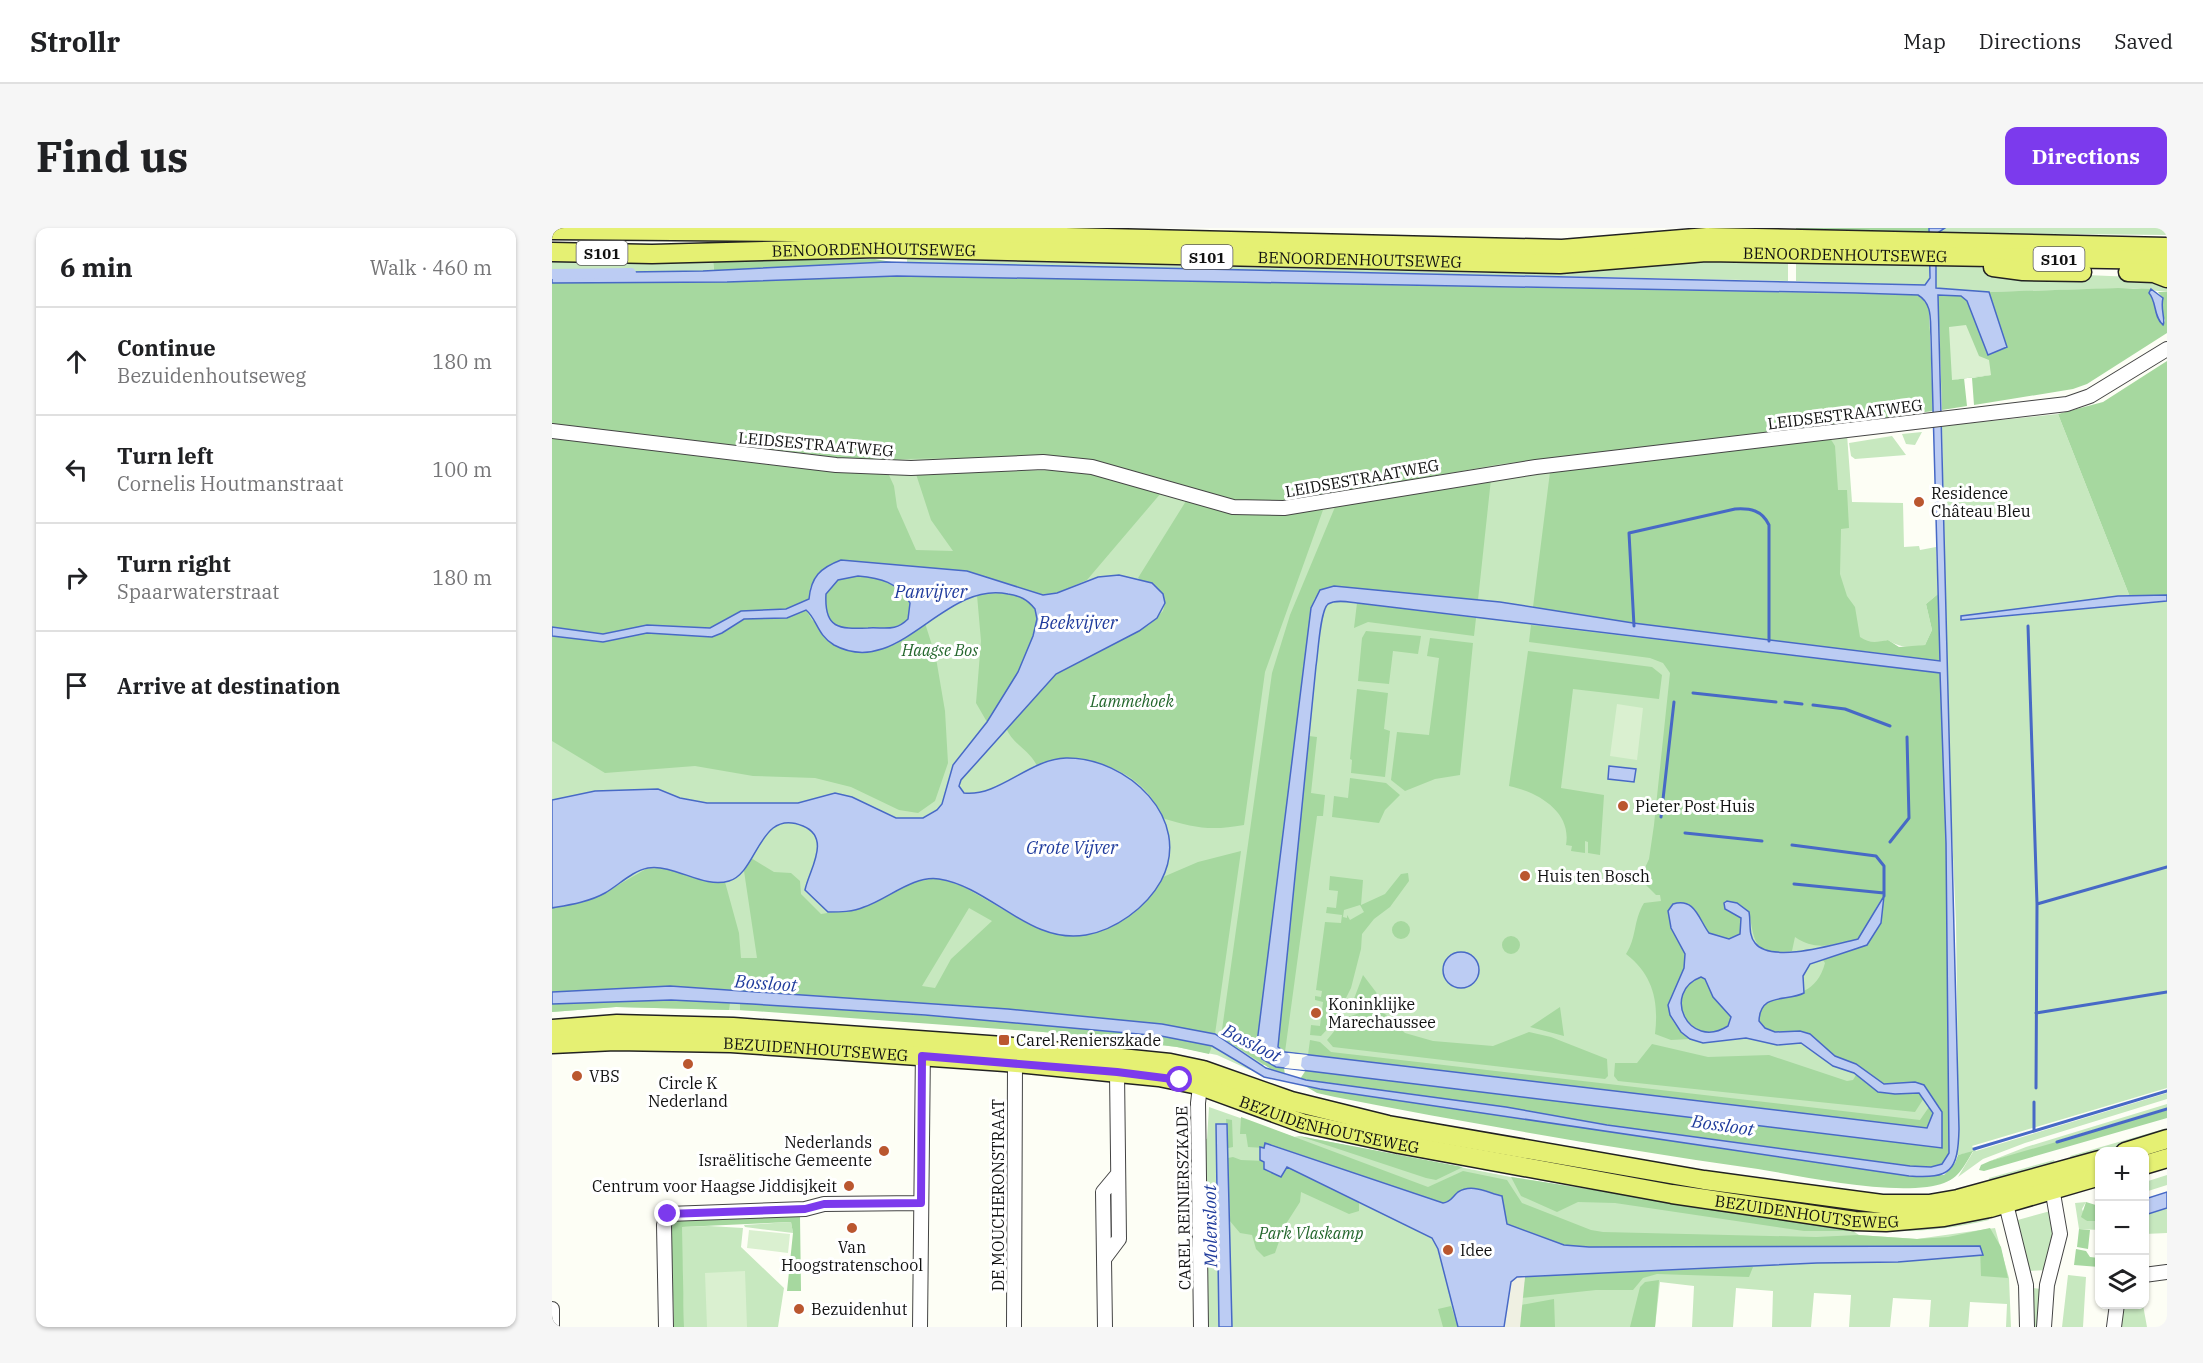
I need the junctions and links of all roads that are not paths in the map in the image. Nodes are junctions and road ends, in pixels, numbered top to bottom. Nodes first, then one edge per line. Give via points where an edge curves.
1 (552, 230) edge
2 (650, 230) edge
3 (2167, 247) edge
4 (1936, 250) junction
5 (552, 252) edge
6 (2167, 260) edge
7 (2167, 278) edge
8 (2167, 349) edge
9 (552, 431) edge
10 (552, 1029) edge
11 (552, 1044) edge
12 (923, 1048) junction
13 (1015, 1063) junction
14 (1117, 1072) junction
15 (1201, 1078) junction
16 (2167, 1139) edge
17 (2141, 1147) edge
18 (2167, 1158) edge
19 (2095, 1162) edge
20 (2149, 1164) edge
21 (2095, 1177) edge
22 (2051, 1182) junction
23 (2003, 1196) junction
24 (921, 1203) junction
25 (2167, 1272) edge
26 (2149, 1274) edge
27 (2026, 1285) junction
28 (2047, 1285) junction
29 (552, 1309) edge
30 (2116, 1309) edge
31 (552, 1327) edge
32 (666, 1327) edge
33 (920, 1327) edge
34 (1014, 1327) edge
35 (1105, 1327) edge
36 (1201, 1327) edge
37 (2027, 1327) edge
38 (2044, 1327) edge
39 (2114, 1327) edge

1 - 2 main road, BENOORDENHOUTSEWEG / S101
2 - 4 main road, BENOORDENHOUTSEWEG / S101 via 1562,249 1707,237
3 - 4 main road, BENOORDENHOUTSEWEG / S101
4 - 5 main road, BENOORDENHOUTSEWEG / S101 via 1706,252 1560,264 879,248 652,255
4 - 6 main road, BENOORDENHOUTSEWEG / S101
4 - 7 main road via 1985,266 2023,271 2142,272
8 - 9 street, LEIDSESTRAATWEG via 2090,396 2067,404 1536,467 1284,508 1233,507 1092,467 1043,462 911,468 836,465
10 - 12 main road, BEZUIDENHOUTSEWEG via 617,1024 733,1027
11 - 12 main road, BEZUIDENHOUTSEWEG via 615,1041
12 - 13 main road, BEZUIDENHOUTSEWEG
12 - 15 main road, BEZUIDENHOUTSEWEG via 1119,1056
12 - 24 street
13 - 14 main road, BEZUIDENHOUTSEWEG
13 - 34 street, DE MOUCHERONSTRAAT
14 - 15 main road, BEZUIDENHOUTSEWEG
14 - 35 street via 1119,1239 1104,1259
15 - 23 main road, BEZUIDENHOUTSEWEG via 1286,1118 1336,1131 1514,1167 1823,1217 1919,1221
15 - 36 street, CAREL REINIERSZKADE
16 - 17 main road
18 - 20 main road
19 - 22 main road, BEZUIDENHOUTSEWEG
21 - 22 main road, BEZUIDENHOUTSEWEG
22 - 23 main road, BEZUIDENHOUTSEWEG
22 - 28 street via 2060,1234
23 - 27 street
24 - 32 street via 824,1204 805,1209 668,1214 664,1225
24 - 33 street
25 - 26 street
27 - 28 street
27 - 37 street
28 - 38 street
29 - 31 street
30 - 39 street

